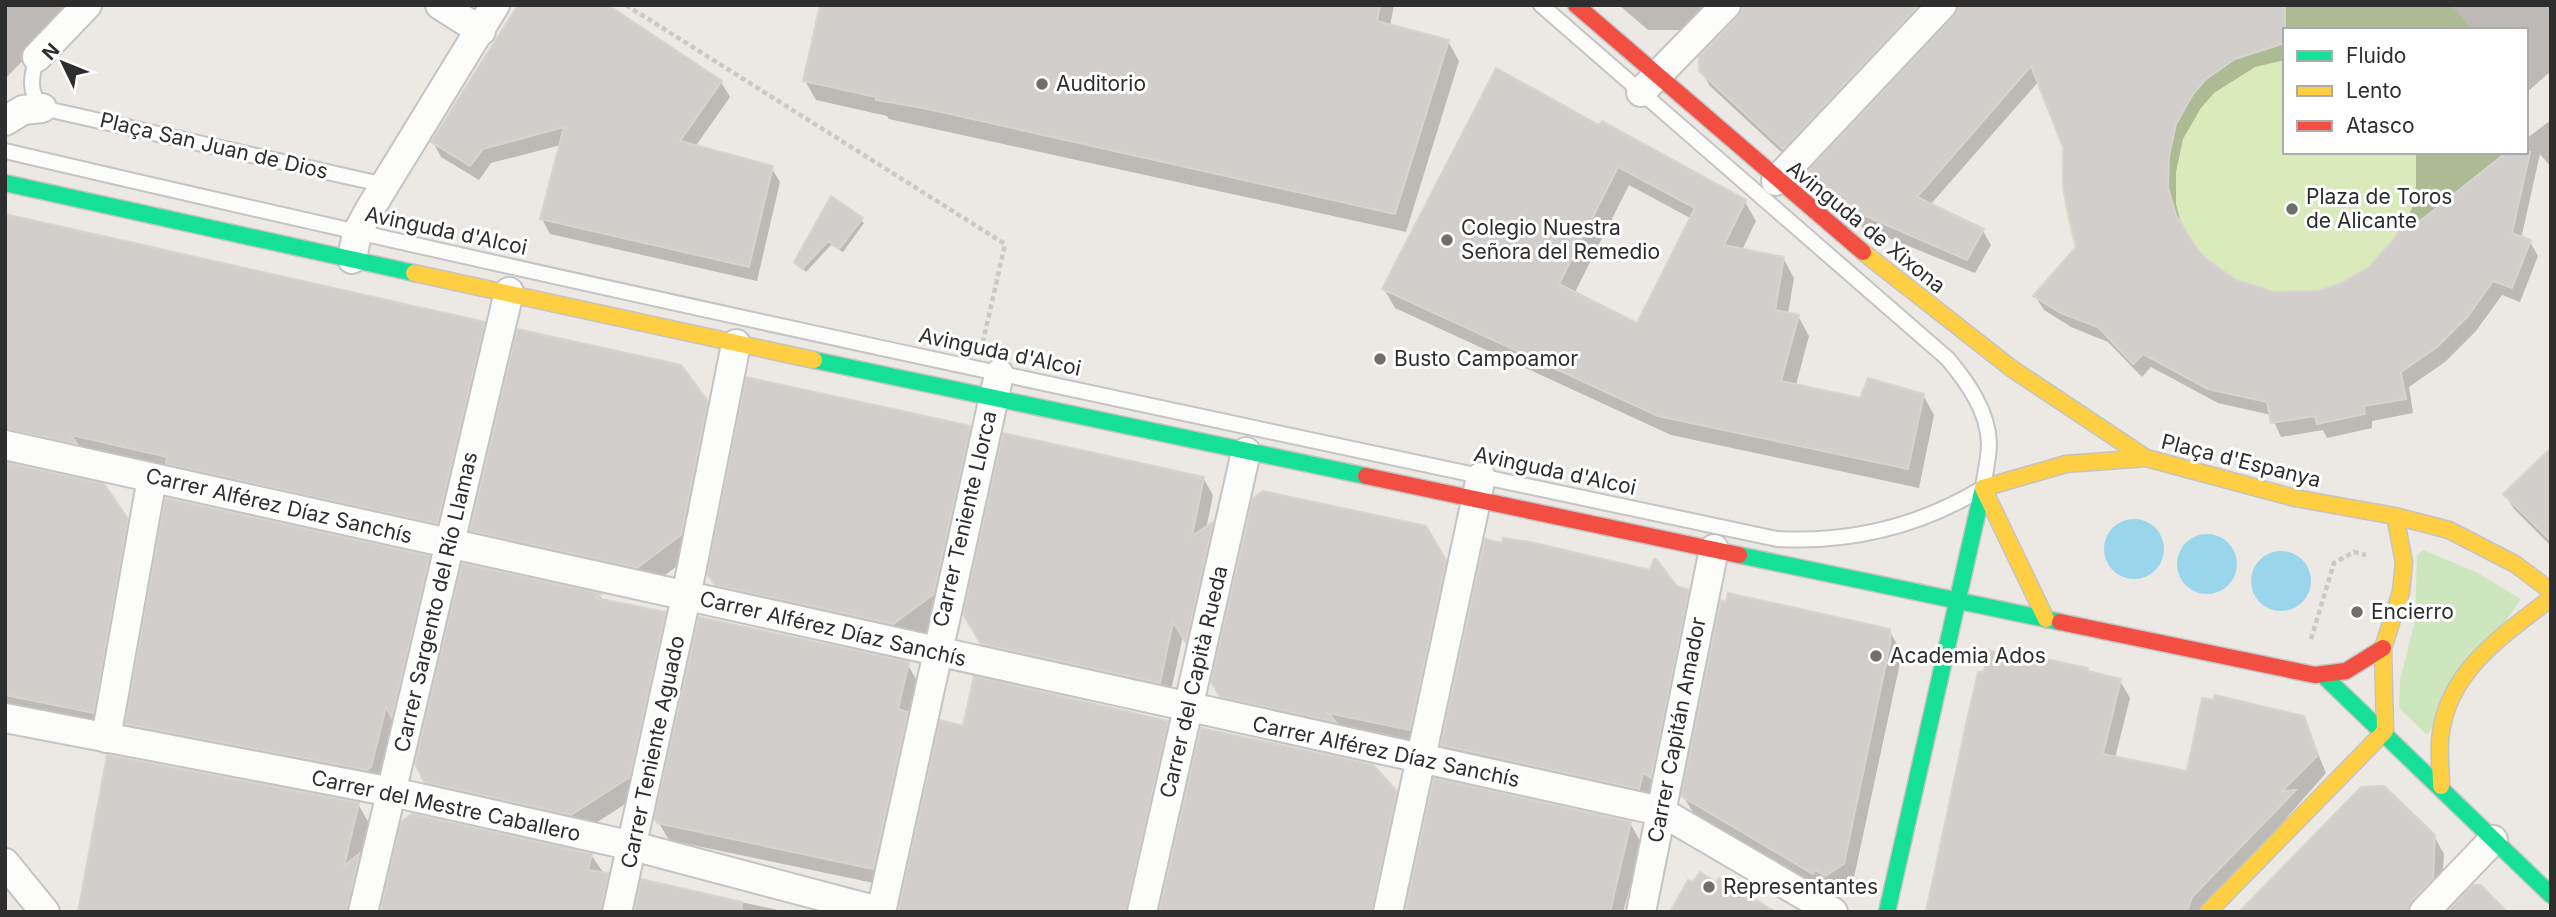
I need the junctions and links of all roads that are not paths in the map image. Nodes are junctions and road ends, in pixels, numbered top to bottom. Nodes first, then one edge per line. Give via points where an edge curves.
1 (86, 5) edge
2 (440, 5) edge
3 (495, 5) edge
4 (1541, 5) edge
5 (1576, 5) edge
6 (1726, 5) edge
7 (1942, 5) edge
8 (481, 31) junction
9 (37, 57) joint
10 (1649, 84) junction
11 (43, 108) junction
12 (5, 121) edge
13 (5, 151) edge
14 (1776, 181) junction
15 (5, 183) edge
16 (385, 185) junction
17 (354, 246) junction
18 (509, 292) junction
19 (736, 344) junction
20 (996, 386) junction
21 (5, 445) edge
22 (1246, 452) junction
23 (2146, 458) junction
24 (2035, 474) junction
25 (152, 478) junction
26 (1478, 488) junction
27 (1983, 488) junction
28 (2395, 516) junction
29 (2004, 528) junction
30 (450, 544) junction
31 (1714, 549) junction
32 (2551, 591) edge
33 (686, 597) junction
34 (2551, 598) edge
35 (1958, 600) junction
36 (2046, 619) junction
37 (2383, 648) junction
38 (935, 652) junction
39 (2326, 678) junction
40 (1189, 709) junction
41 (5, 718) edge
42 (2385, 731) junction
43 (106, 738) junction
44 (1420, 760) junction
45 (2441, 786) junction
46 (392, 792) junction
47 (1660, 811) junction
48 (2493, 840) junction
49 (633, 846) junction
50 (5, 863) edge
51 (2551, 895) edge
52 (45, 912) edge
53 (363, 912) edge
54 (617, 912) edge
55 (881, 912) edge
56 (1142, 912) edge
57 (1388, 912) edge
58 (1641, 912) edge
59 (1833, 912) edge
60 (1887, 912) edge
61 (2208, 912) edge
62 (2424, 912) edge

1 - 9 street
2 - 8 street
3 - 8 street
4 - 10 lane, Avinguda de Xixona
5 - 10 main road, Avinguda de Xixona
6 - 10 street
7 - 14 street
8 - 16 street
9 - 11 lane via 31,78 33,97
10 - 14 main road, Avinguda de Xixona
10 - 27 lane, Avinguda de Xixona via 1948,359 1970,387 1982,414 1989,442
11 - 12 street, Plaça San Juan de Dios via 23,110
11 - 16 lane, Plaça San Juan de Dios
13 - 17 lane, Avinguda d'Alcoi
14 - 23 main road, Avinguda de Xixona via 2000,363 2082,421
15 - 17 main road, Avinguda d'Alcoi
16 - 17 street
17 - 18 main road, Avinguda d'Alcoi
17 - 20 lane, Avinguda d'Alcoi via 946,362
18 - 19 main road, Avinguda d'Alcoi
18 - 30 street, Carrer Sargento del Río Llamas
19 - 20 main road, Avinguda d'Alcoi
19 - 33 street, Carrer Teniente Aguado
20 - 22 main road, Avinguda d'Alcoi
20 - 26 lane, Avinguda d'Alcoi
20 - 38 street, Carrer Teniente Llorca
21 - 25 street, Carrer Alférez Díaz Sanchís
22 - 26 main road, Avinguda d'Alcoi
22 - 40 street, Carrer del Capità Rueda
23 - 24 main road, Plaça d'Espanya via 2066,464
23 - 28 main road, Plaça d'Espanya via 2295,498
24 - 27 main road, Plaça d'Espanya
24 - 29 main road via 2013,504
25 - 30 street, Carrer Alférez Díaz Sanchís
25 - 43 street
26 - 27 lane, Avinguda d'Alcoi via 1777,539 1822,541 1922,518
26 - 31 main road, Avinguda d'Alcoi
26 - 44 street
27 - 29 main road
27 - 35 main road
28 - 32 main road, Plaça d'Espanya via 2448,530 2515,564
28 - 37 main road via 2404,562 2401,592
29 - 36 main road
30 - 33 street, Carrer Alférez Díaz Sanchís
30 - 46 street, Carrer Sargento del Río Llamas
31 - 35 main road, Avinguda d'Alcoi
31 - 47 street, Carrer Capitán Amador
33 - 38 street, Carrer Alférez Díaz Sanchís
33 - 49 street, Carrer Teniente Aguado
34 - 45 main road via 2466,670 2450,698 2441,730
35 - 36 main road
35 - 60 main road
36 - 39 main road
37 - 39 main road via 2353,670
37 - 42 main road
38 - 40 street, Carrer Alférez Díaz Sanchís
38 - 55 street, Carrer Teniente Llorca
39 - 42 main road
40 - 44 street, Carrer Alférez Díaz Sanchís
40 - 56 street, Carrer del Capità Rueda
41 - 43 street, Carrer del Mestre Caballero
42 - 45 main road
42 - 61 main road
43 - 46 street, Carrer del Mestre Caballero
44 - 47 street, Carrer Alférez Díaz Sanchís
44 - 57 street
45 - 48 main road
46 - 49 street, Carrer del Mestre Caballero
46 - 53 street, Carrer Sargento del Río Llamas
47 - 58 street, Carrer Capitán Amador
47 - 59 street, Carrer Alférez Díaz Sanchís
48 - 51 main road
48 - 62 street
49 - 54 street, Carrer Teniente Aguado
49 - 55 street, Carrer del Mestre Caballero
50 - 52 street

